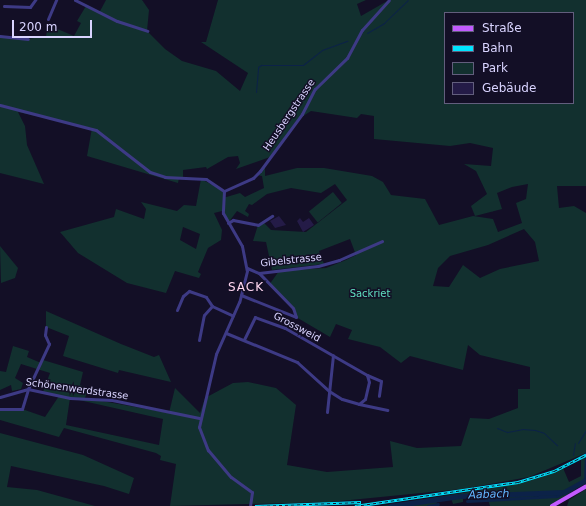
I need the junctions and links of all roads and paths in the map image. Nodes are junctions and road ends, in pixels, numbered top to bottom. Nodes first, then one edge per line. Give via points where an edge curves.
1 (35, 0) edge
2 (56, 0) edge
3 (75, 0) edge
4 (389, 0) edge
5 (4, 6) dead end
6 (48, 19) dead end
7 (147, 31) dead end
8 (0, 36) edge
9 (28, 39) dead end
10 (0, 105) edge
11 (224, 191) junction
12 (272, 216) dead end
13 (228, 223) junction
14 (382, 241) dead end
15 (247, 268) junction
16 (259, 273) junction
17 (242, 295) junction
18 (212, 306) junction
19 (177, 310) dead end
20 (233, 316) junction
21 (46, 327) dead end
22 (226, 333) junction
23 (199, 340) dead end
24 (244, 340) junction
25 (333, 355) junction
26 (367, 375) junction
27 (28, 389) junction
28 (329, 391) junction
29 (379, 396) dead end
30 (0, 397) edge
31 (359, 404) junction
32 (0, 409) edge
33 (387, 410) dead end
34 (327, 412) dead end
35 (199, 418) junction
36 (586, 486) edge
37 (250, 506) edge
38 (552, 506) edge

1 - 5 street via 30,7
2 - 6 street
3 - 7 street via 117,21
4 - 11 street, Heusbergstrasse via 362,30 347,58 314,89 302,114 260,171 253,178
8 - 9 street
10 - 11 street via 96,130 150,172 165,177 206,179
11 - 13 street via 222,210
12 - 13 street via 258,224 236,220
13 - 15 street via 242,246
14 - 16 street, Gibelstrasse via 325,265
15 - 16 street, Gibelstrasse
15 - 17 street
16 - 17 street via 293,308 296,317
17 - 20 street
18 - 19 street via 206,297 189,291 183,296
18 - 20 street
18 - 23 street via 204,315
20 - 22 street
21 - 27 street via 45,336 49,344
22 - 24 street
22 - 35 street via 215,359
24 - 25 street, Grossweid via 253,319 258,317
24 - 28 street via 297,362
25 - 26 street, Grossweid
25 - 28 street
26 - 29 street, Grossweid via 381,381
26 - 31 street via 369,379 366,397
27 - 30 street, Schönenwerdstrasse
27 - 32 street via 20,411
27 - 35 street, Schönenwerdstrasse via 70,398 112,400
28 - 31 street
28 - 34 street
31 - 33 street
35 - 37 street via 203,444 231,476 252,492
36 - 38 main road

